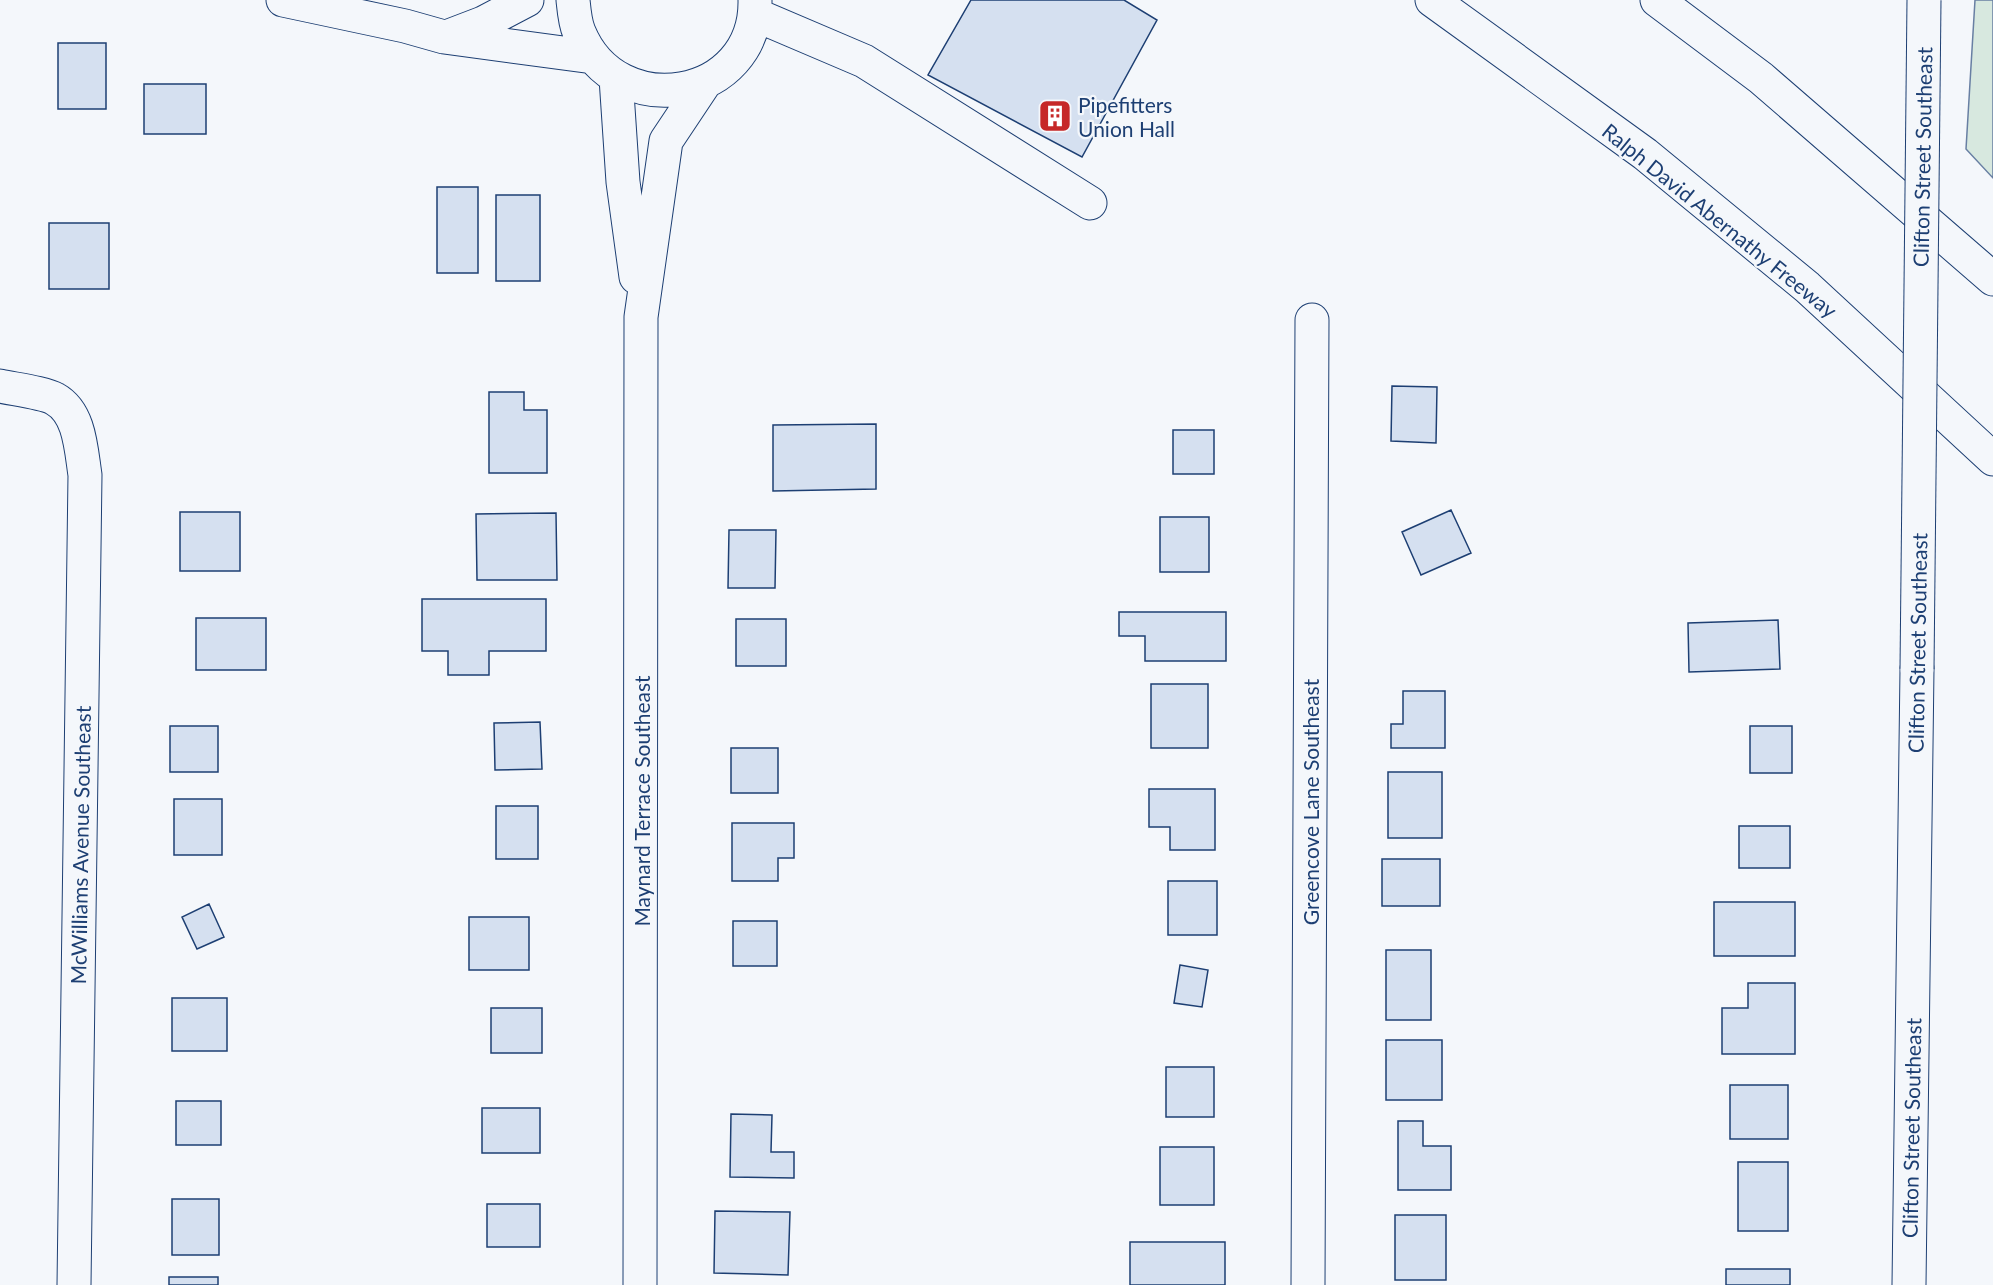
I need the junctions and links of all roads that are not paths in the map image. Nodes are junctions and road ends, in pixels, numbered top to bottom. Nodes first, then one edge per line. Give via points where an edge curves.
1 (283, 0) edge
2 (526, 0) edge
3 (573, 0) edge
4 (1432, 0) edge
5 (1657, 0) edge
6 (1924, 0) edge
7 (755, 7) edge
8 (444, 37) junction
9 (604, 67) junction
10 (704, 84) junction
11 (1090, 203) dead end
12 (1993, 279) edge
13 (641, 317) junction
14 (1312, 320) dead end
15 (0, 386) edge
16 (1993, 459) edge
17 (74, 1285) edge
18 (640, 1285) edge
19 (1308, 1285) edge
20 (1909, 1285) edge

1 - 8 main road
2 - 8 main road via 483,23
3 - 9 main road via 578,31
4 - 16 main road, Ralph David Abernathy Freeway via 1654,161 1807,287
5 - 12 main road via 1761,78
6 - 20 main road, Clifton Street Southeast, bridge
7 - 10 main road via 746,43 728,66
7 - 11 main road via 864,61
8 - 9 main road
9 - 10 main road via 644,90 675,91
9 - 13 main road, Maynard Terrace Southeast
10 - 13 main road, Maynard Terrace Southeast via 666,141
13 - 18 main road, Maynard Terrace Southeast
14 - 19 main road, Greencove Lane Southeast
15 - 17 main road, McWilliams Avenue Southeast via 54,397 68,408 78,433 85,475

